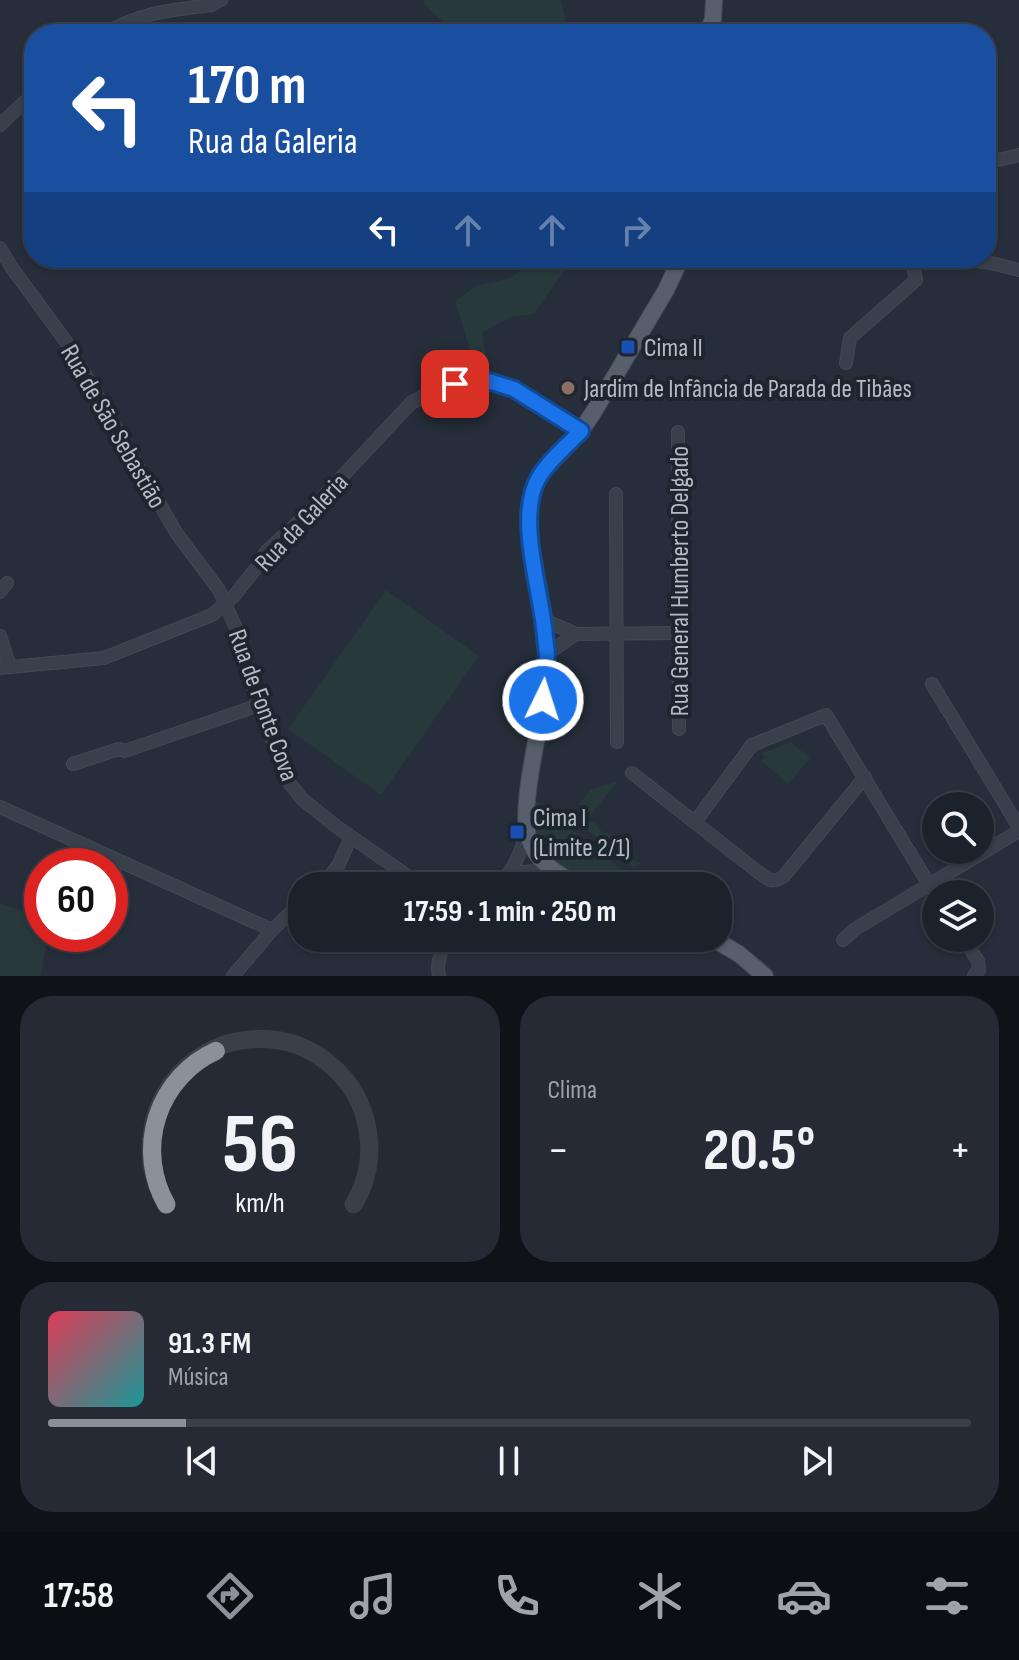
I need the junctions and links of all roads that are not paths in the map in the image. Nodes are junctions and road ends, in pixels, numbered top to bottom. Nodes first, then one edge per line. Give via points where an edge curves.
1 (221, 0) edge
2 (714, 0) edge
3 (121, 24) edge
4 (711, 24) edge
5 (24, 102) edge
6 (0, 125) edge
7 (1019, 155) edge
8 (996, 161) edge
9 (0, 248) edge
10 (996, 264) edge
11 (676, 268) edge
12 (911, 268) edge
13 (1019, 270) edge
14 (846, 363) dead end
15 (581, 431) junction
16 (678, 432) dead end
17 (616, 494) dead end
18 (226, 604) junction
19 (544, 620) junction
20 (678, 633) junction
21 (576, 634) junction
22 (618, 634) junction
23 (0, 636) edge
24 (547, 654) junction
25 (5, 667) edge
26 (932, 684) dead end
27 (259, 705) junction
28 (679, 729) dead end
29 (617, 742) dead end
30 (73, 764) dead end
31 (632, 773) dead end
32 (865, 777) junction
33 (0, 807) edge
34 (695, 822) junction
35 (527, 825) junction
36 (1019, 829) edge
37 (351, 837) junction
38 (333, 872) edge
39 (402, 872) edge
40 (510, 872) edge
41 (524, 872) edge
42 (548, 872) edge
43 (555, 872) edge
44 (925, 880) edge
45 (936, 880) edge
46 (922, 889) edge
47 (288, 915) edge
48 (272, 930) junction
49 (843, 940) dead end
50 (732, 950) edge
51 (440, 952) edge
52 (972, 952) edge
53 (233, 976) edge
54 (439, 976) edge
55 (765, 976) edge
56 (974, 976) edge

1 - 3 street
2 - 4 main road
5 - 6 street
7 - 8 street
9 - 18 street, Rua de São Sebastião via 67,343 177,534
10 - 13 street
11 - 15 main road
12 - 14 street via 916,280 850,338
15 - 18 street, Rua da Galeria via 514,389 485,380 435,390 411,403 266,552
15 - 19 main road via 540,475 529,503
16 - 20 street, Rua General Humberto Delgado
17 - 22 street
18 - 25 street, Rua da Galeria via 212,615 104,658
18 - 27 street, Rua de Fonte Cova
19 - 21 street
19 - 24 main road
20 - 22 street
20 - 28 street, Rua General Humberto Delgado
21 - 22 street
21 - 24 street
22 - 29 street
23 - 25 street
24 - 35 main road
26 - 36 street
27 - 30 street
27 - 37 street, Rua de Fonte Cova via 288,781 302,799
31 - 34 street
32 - 34 street via 777,881
32 - 34 street via 826,715 752,745
32 - 44 street
33 - 48 street
35 - 40 street
35 - 43 main road via 537,855
36 - 45 street
37 - 38 street
37 - 39 street, Rua de Fonte Cova
41 - 42 street
46 - 49 street
47 - 48 street
48 - 53 street
50 - 55 main road
51 - 54 street
52 - 56 street via 979,970

